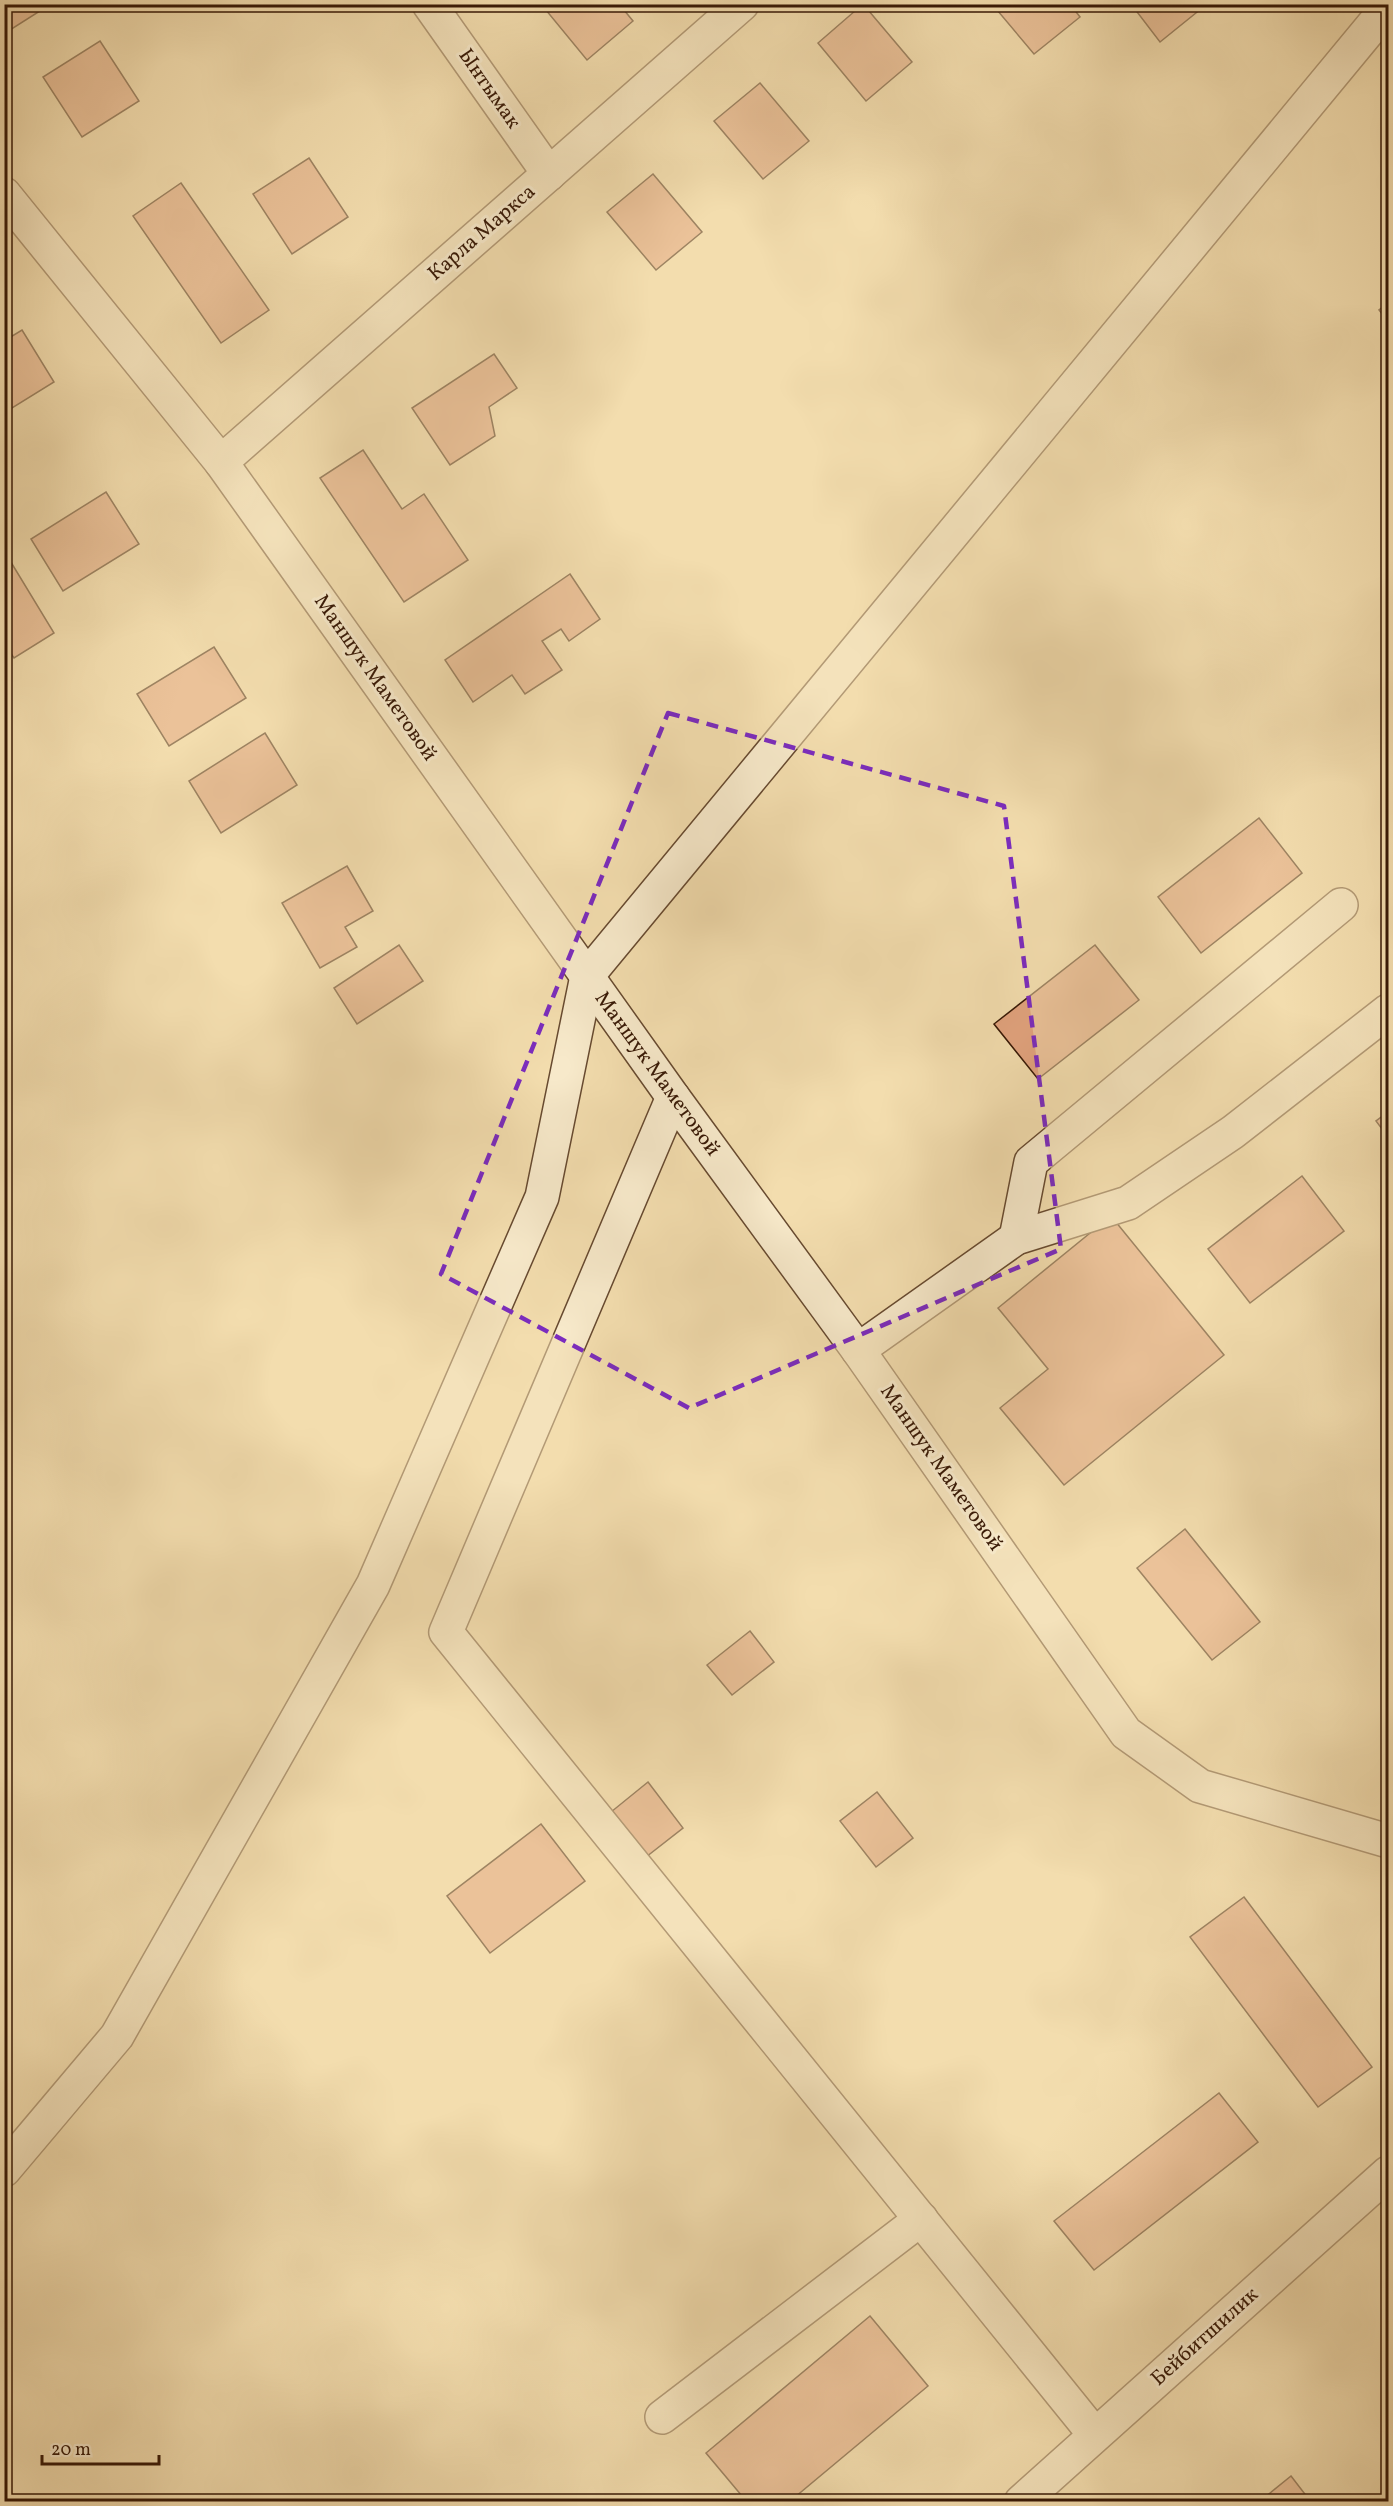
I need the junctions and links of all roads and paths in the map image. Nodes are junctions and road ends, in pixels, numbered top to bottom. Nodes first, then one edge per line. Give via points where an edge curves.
1 (429, 4) edge
2 (742, 4) edge
3 (1389, 7) edge
4 (549, 174) junction
5 (4, 194) edge
6 (221, 462) junction
7 (1341, 905) dead end
8 (587, 976) junction
9 (1389, 1011) edge
10 (673, 1097) junction
11 (1016, 1238) junction
12 (858, 1350) junction
13 (1389, 1841) edge
14 (4, 2170) edge
15 (1389, 2173) edge
16 (921, 2219) junction
17 (662, 2417) dead end
18 (1095, 2435) junction
19 (1021, 2502) edge

1 - 4 street, Ынтымак
2 - 4 street, Карла Маркса
3 - 8 street
4 - 6 street, Карла Маркса
5 - 6 street, Маншук Маметовой
6 - 8 street, Маншук Маметовой
7 - 11 street via 1031,1161
8 - 10 street, Маншук Маметовой
8 - 14 street via 542,1197 373,1585 117,2036
9 - 11 street via 1233,1132 1128,1203
10 - 12 street, Маншук Маметовой
10 - 16 street via 446,1632
11 - 12 street
12 - 13 street, Маншук Маметовой via 1126,1733 1200,1786
15 - 18 street, Бейбитшилик
16 - 17 street
16 - 18 street
18 - 19 street, Бейбитшилик

